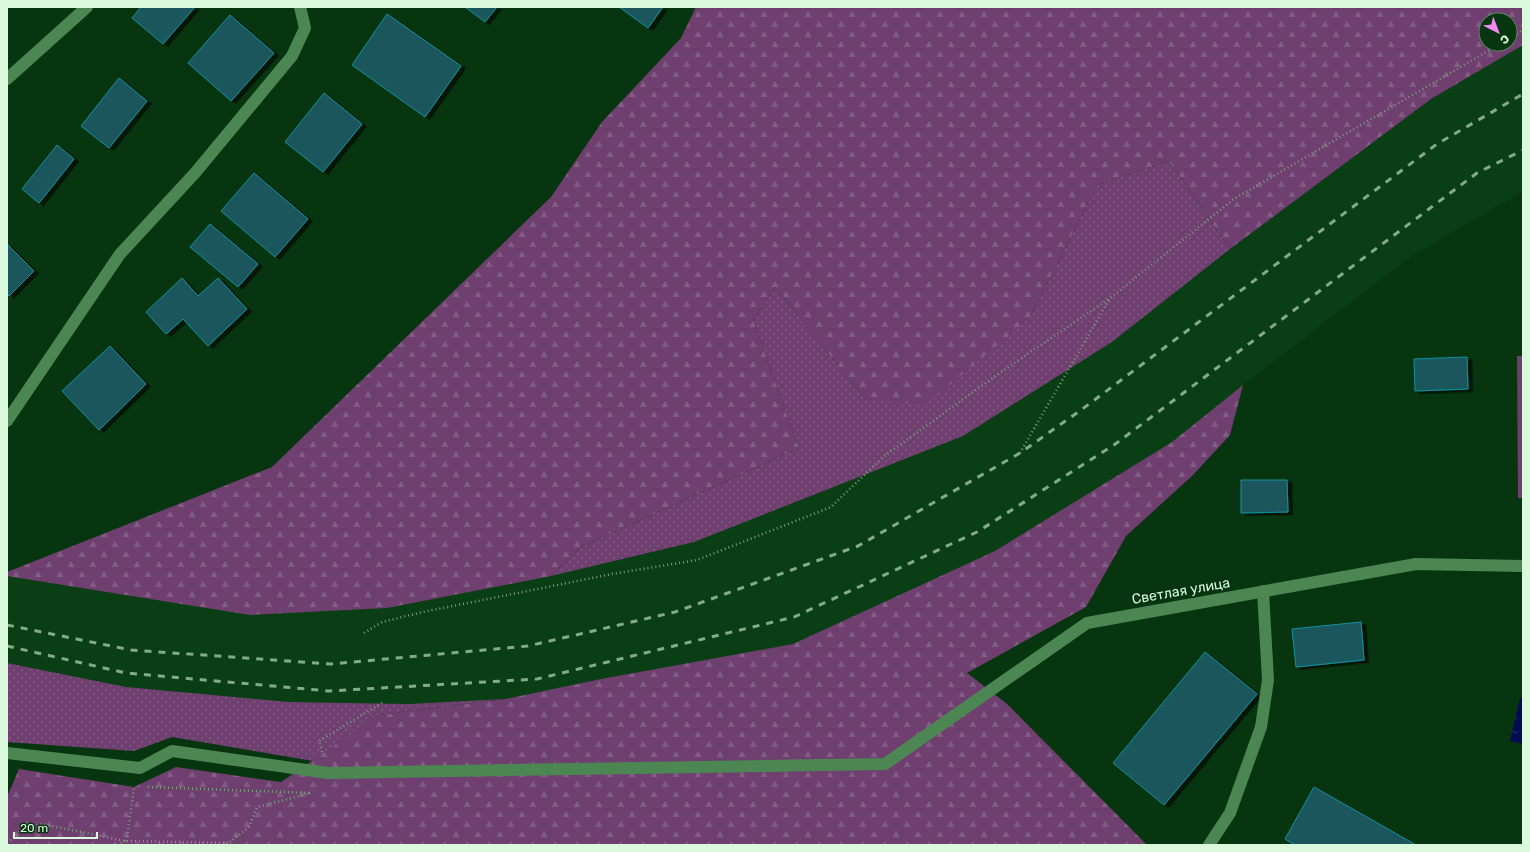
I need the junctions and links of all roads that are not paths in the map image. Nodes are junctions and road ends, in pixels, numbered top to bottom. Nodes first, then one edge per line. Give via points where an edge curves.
1 (88, 7) edge
2 (300, 7) edge
3 (7, 80) edge
4 (7, 421) edge
5 (1523, 566) edge
6 (1263, 592) junction
7 (7, 753) edge
8 (1209, 845) edge

1 - 3 street
2 - 4 street via 305,28 292,56 195,173 120,254
5 - 6 street, Светлая улица via 1416,564
6 - 7 street, Светлая улица via 1087,623 885,764 328,773 172,751 140,768
6 - 8 street via 1268,680 1261,727 1230,813

